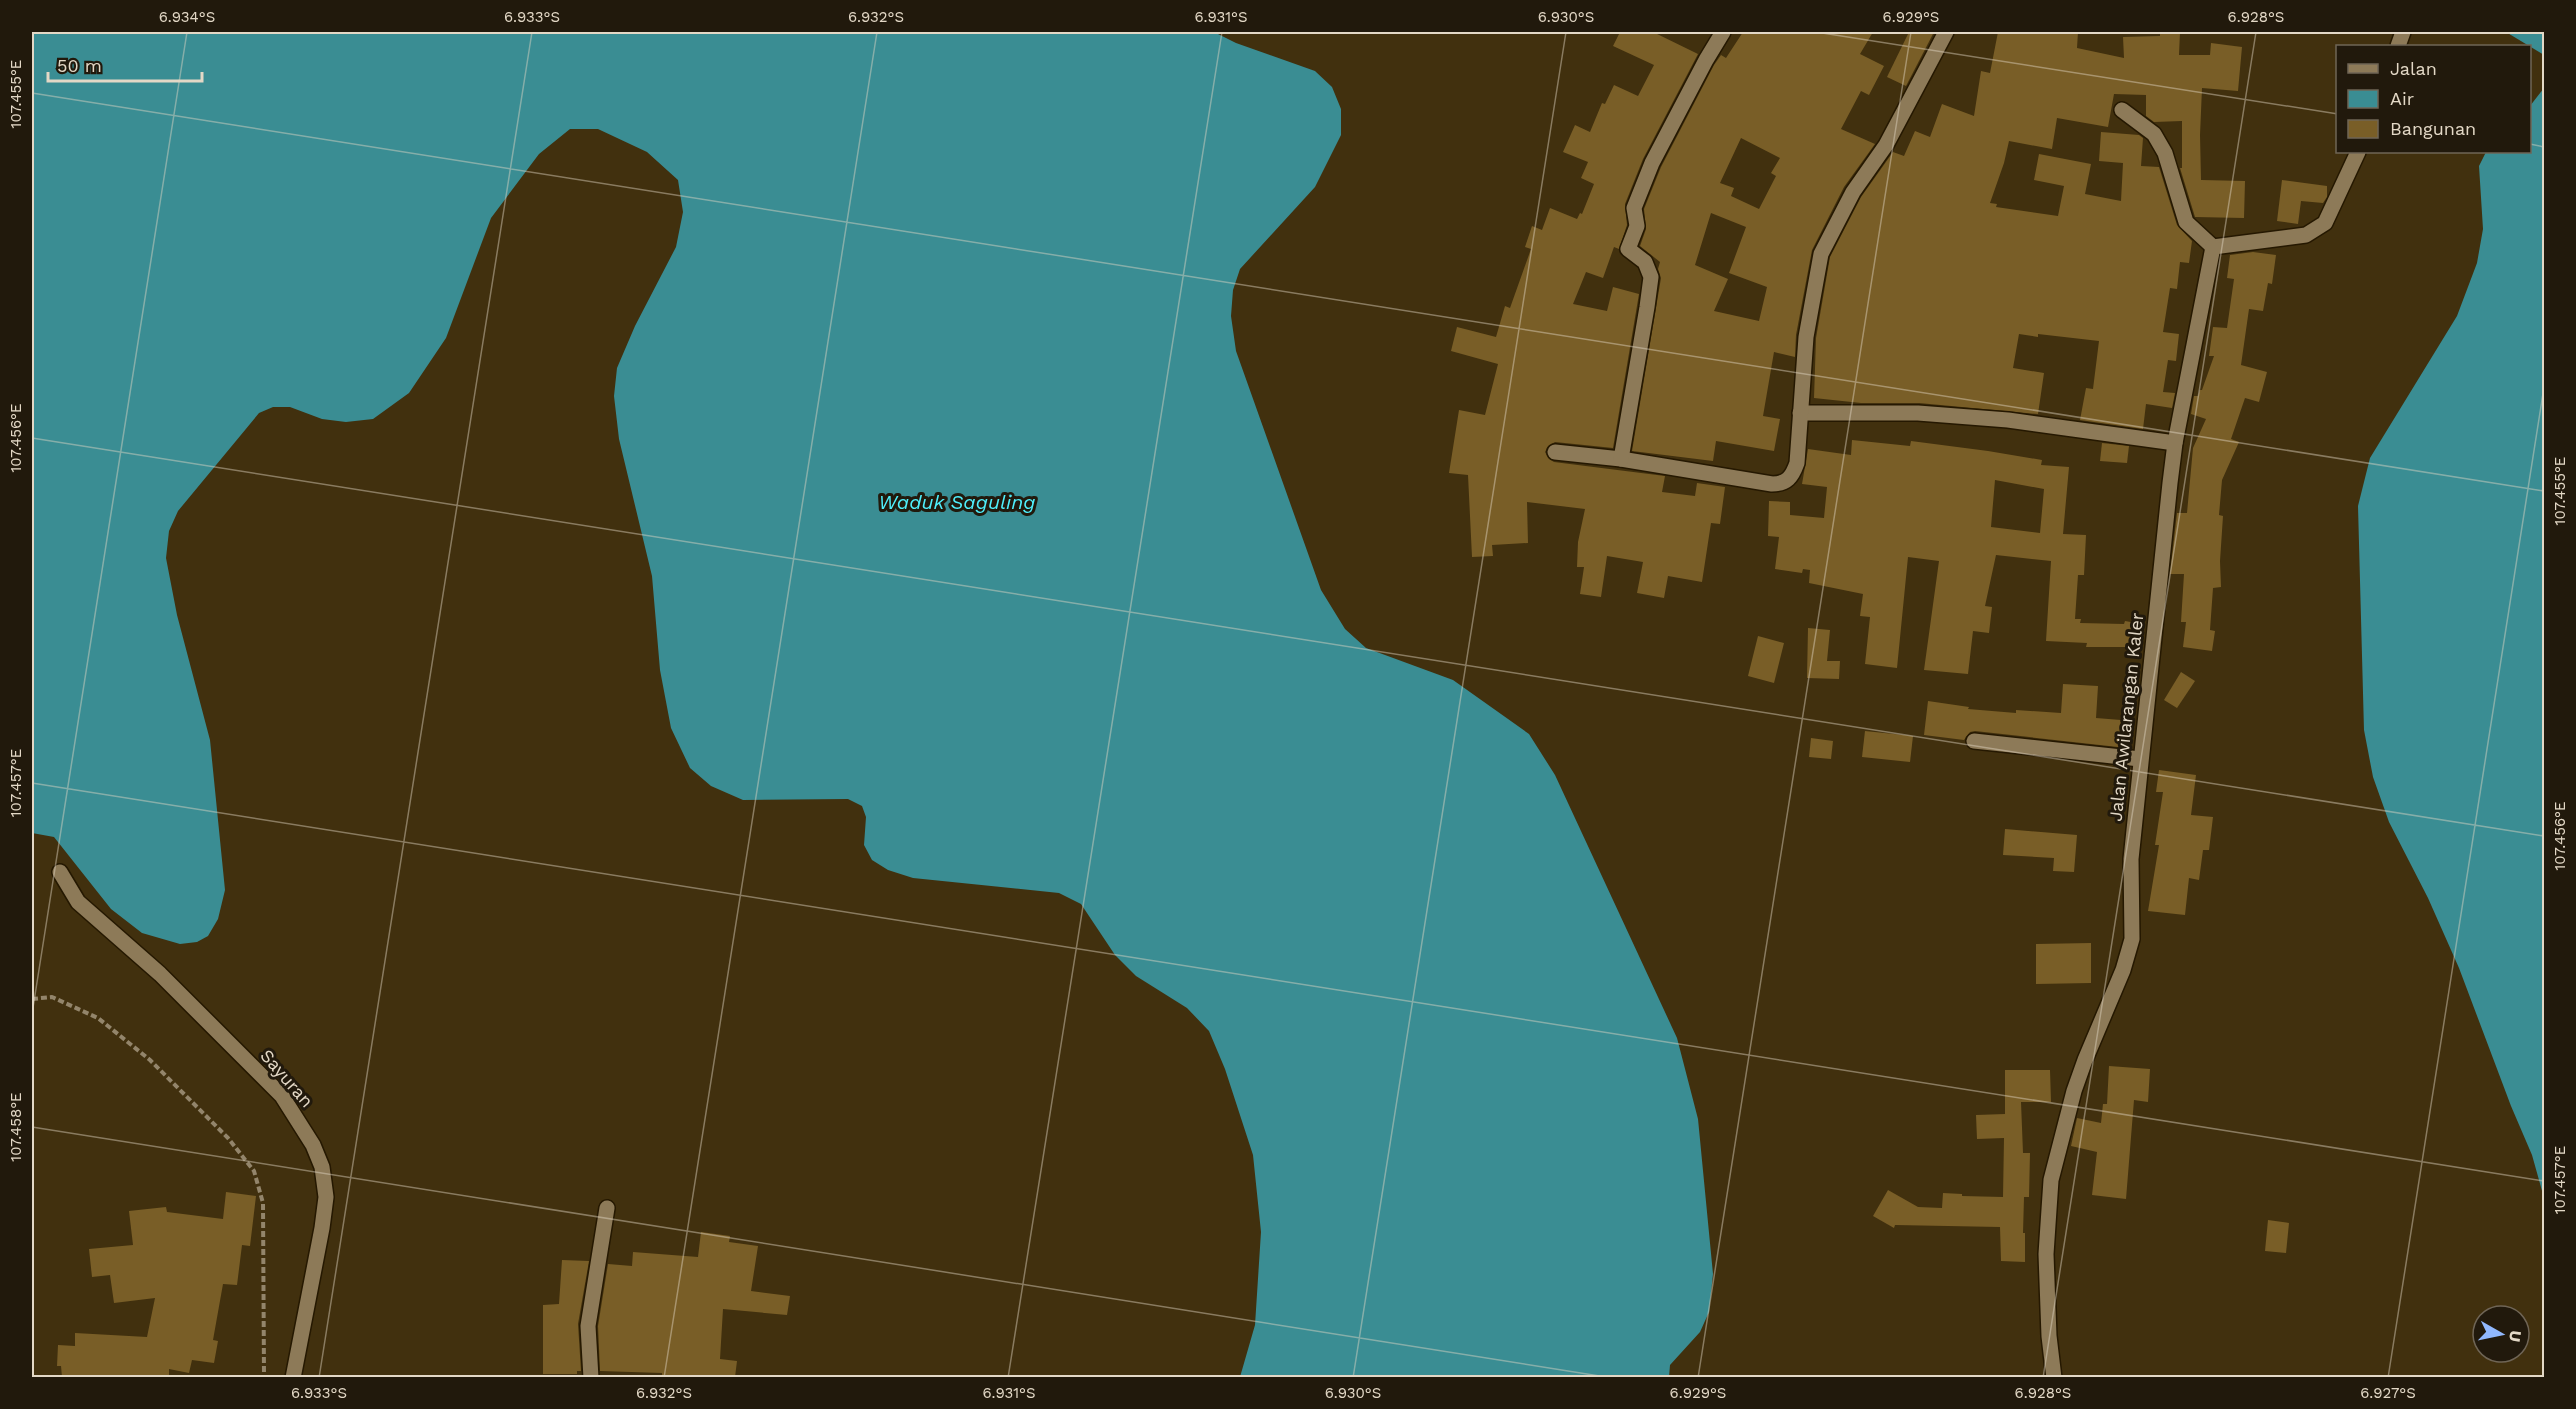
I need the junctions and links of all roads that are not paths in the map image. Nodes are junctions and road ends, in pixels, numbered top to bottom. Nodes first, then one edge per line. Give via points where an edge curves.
1 (1723, 32) edge
2 (1946, 32) edge
3 (2122, 110) dead end
4 (2358, 153) edge
5 (2212, 247) junction
6 (1800, 413) junction
7 (2175, 442) junction
8 (1555, 452) dead end
9 (1621, 459) junction
10 (1974, 741) dead end
11 (2140, 759) junction
12 (60, 872) dead end
13 (607, 1208) dead end
14 (293, 1377) edge
15 (591, 1377) edge
16 (2054, 1377) edge

1 - 9 street via 1652,163 1634,208 1637,226 1629,249 1645,262 1651,277
2 - 6 street via 1886,145 1853,192 1821,254 1806,337
3 - 5 street via 2154,134 2165,153 2186,222
4 - 5 street via 2325,223 2306,235
5 - 7 street, Jalan Awilarangan Kaler
6 - 7 street via 2008,420
6 - 9 street via 1797,463 1792,476 1782,484
7 - 11 street, Jalan Awilarangan Kaler
8 - 9 street
10 - 11 street
11 - 16 street, Jalan Awilarangan Kaler via 2131,859 2132,939 2078,1080 2051,1180 2046,1254
12 - 14 street, Sayuran via 78,902 160,974 282,1096 314,1145 326,1197
13 - 15 street via 588,1326

